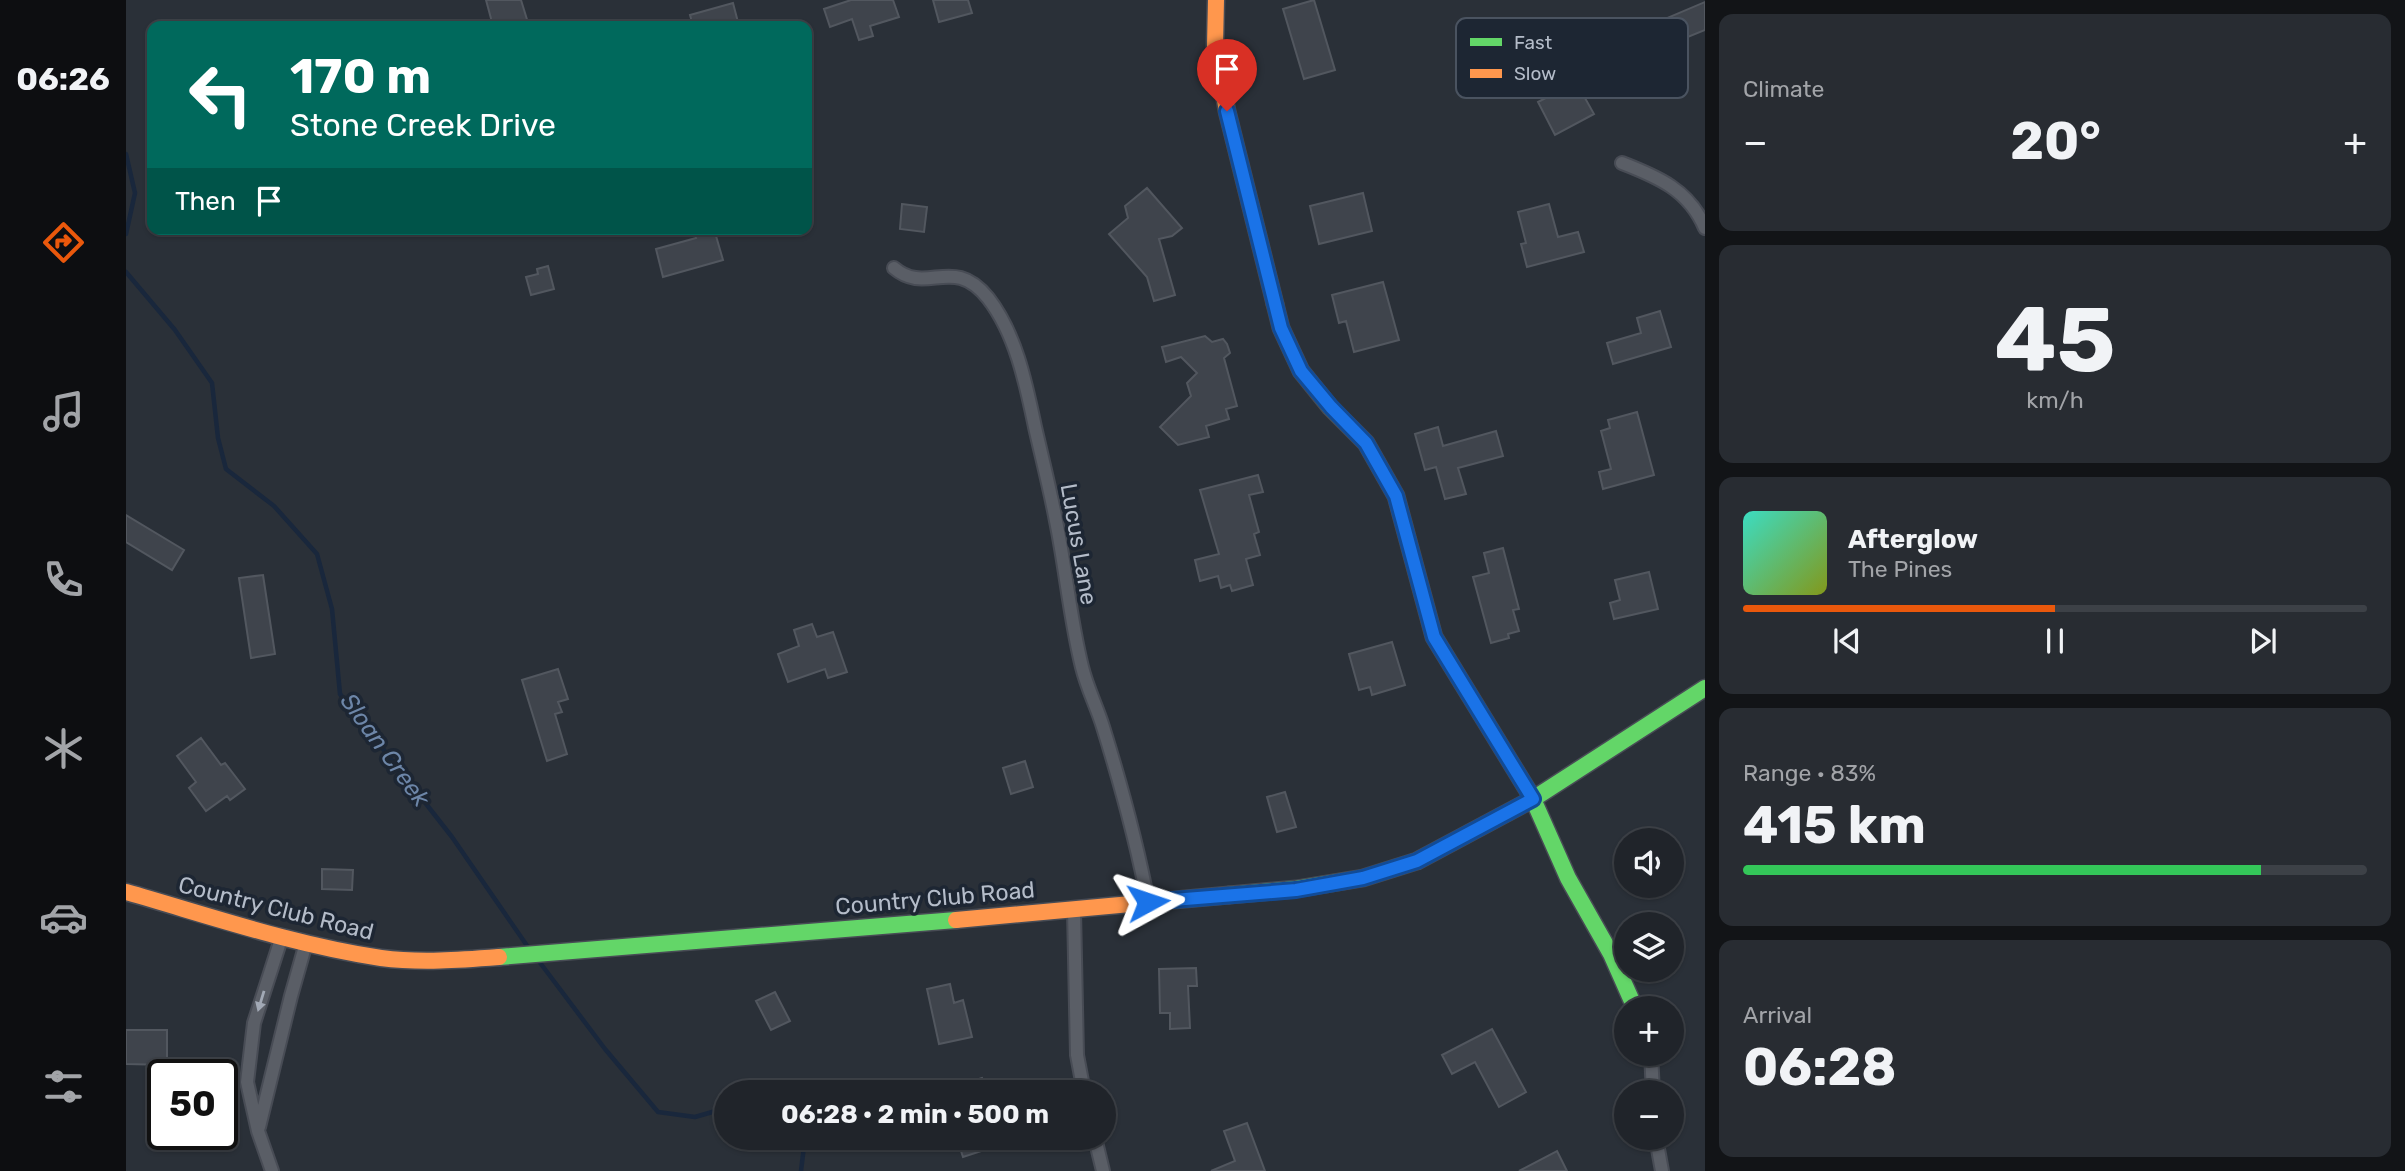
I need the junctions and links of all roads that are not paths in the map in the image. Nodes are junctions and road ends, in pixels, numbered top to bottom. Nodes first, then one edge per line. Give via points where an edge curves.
1 (1216, 0) edge
2 (1622, 163) dead end
3 (1705, 228) edge
4 (894, 268) dead end
5 (1705, 688) edge
6 (1533, 799) junction
7 (126, 892) edge
8 (1148, 902) junction
9 (1074, 909) junction
10 (282, 936) junction
11 (306, 943) junction
12 (1630, 996) edge
13 (1082, 1080) edge
14 (258, 1131) junction
15 (1098, 1150) edge
16 (1658, 1150) edge
17 (272, 1171) edge
18 (1103, 1171) edge
19 (1662, 1171) edge

1 - 6 main road via 1215,46 1227,111 1281,328 1301,371 1366,443 1396,496 1434,637
2 - 3 street via 1679,190
4 - 8 street, Lucus Lane via 904,277 917,279 962,276 990,300 1011,338 1057,523 1083,671 1139,854
5 - 6 main road, Country Club Road
6 - 8 main road, Country Club Road via 1417,861 1363,878 1296,890
6 - 12 main road
7 - 10 main road, Country Club Road
8 - 9 main road, Country Club Road
9 - 11 main road, Country Club Road via 445,961 383,958
9 - 13 street via 1077,1055
10 - 11 main road, Country Club Road
10 -> 14 street via 254,1023 247,1083
11 - 14 street
14 - 17 street
15 - 18 street
16 - 19 street

